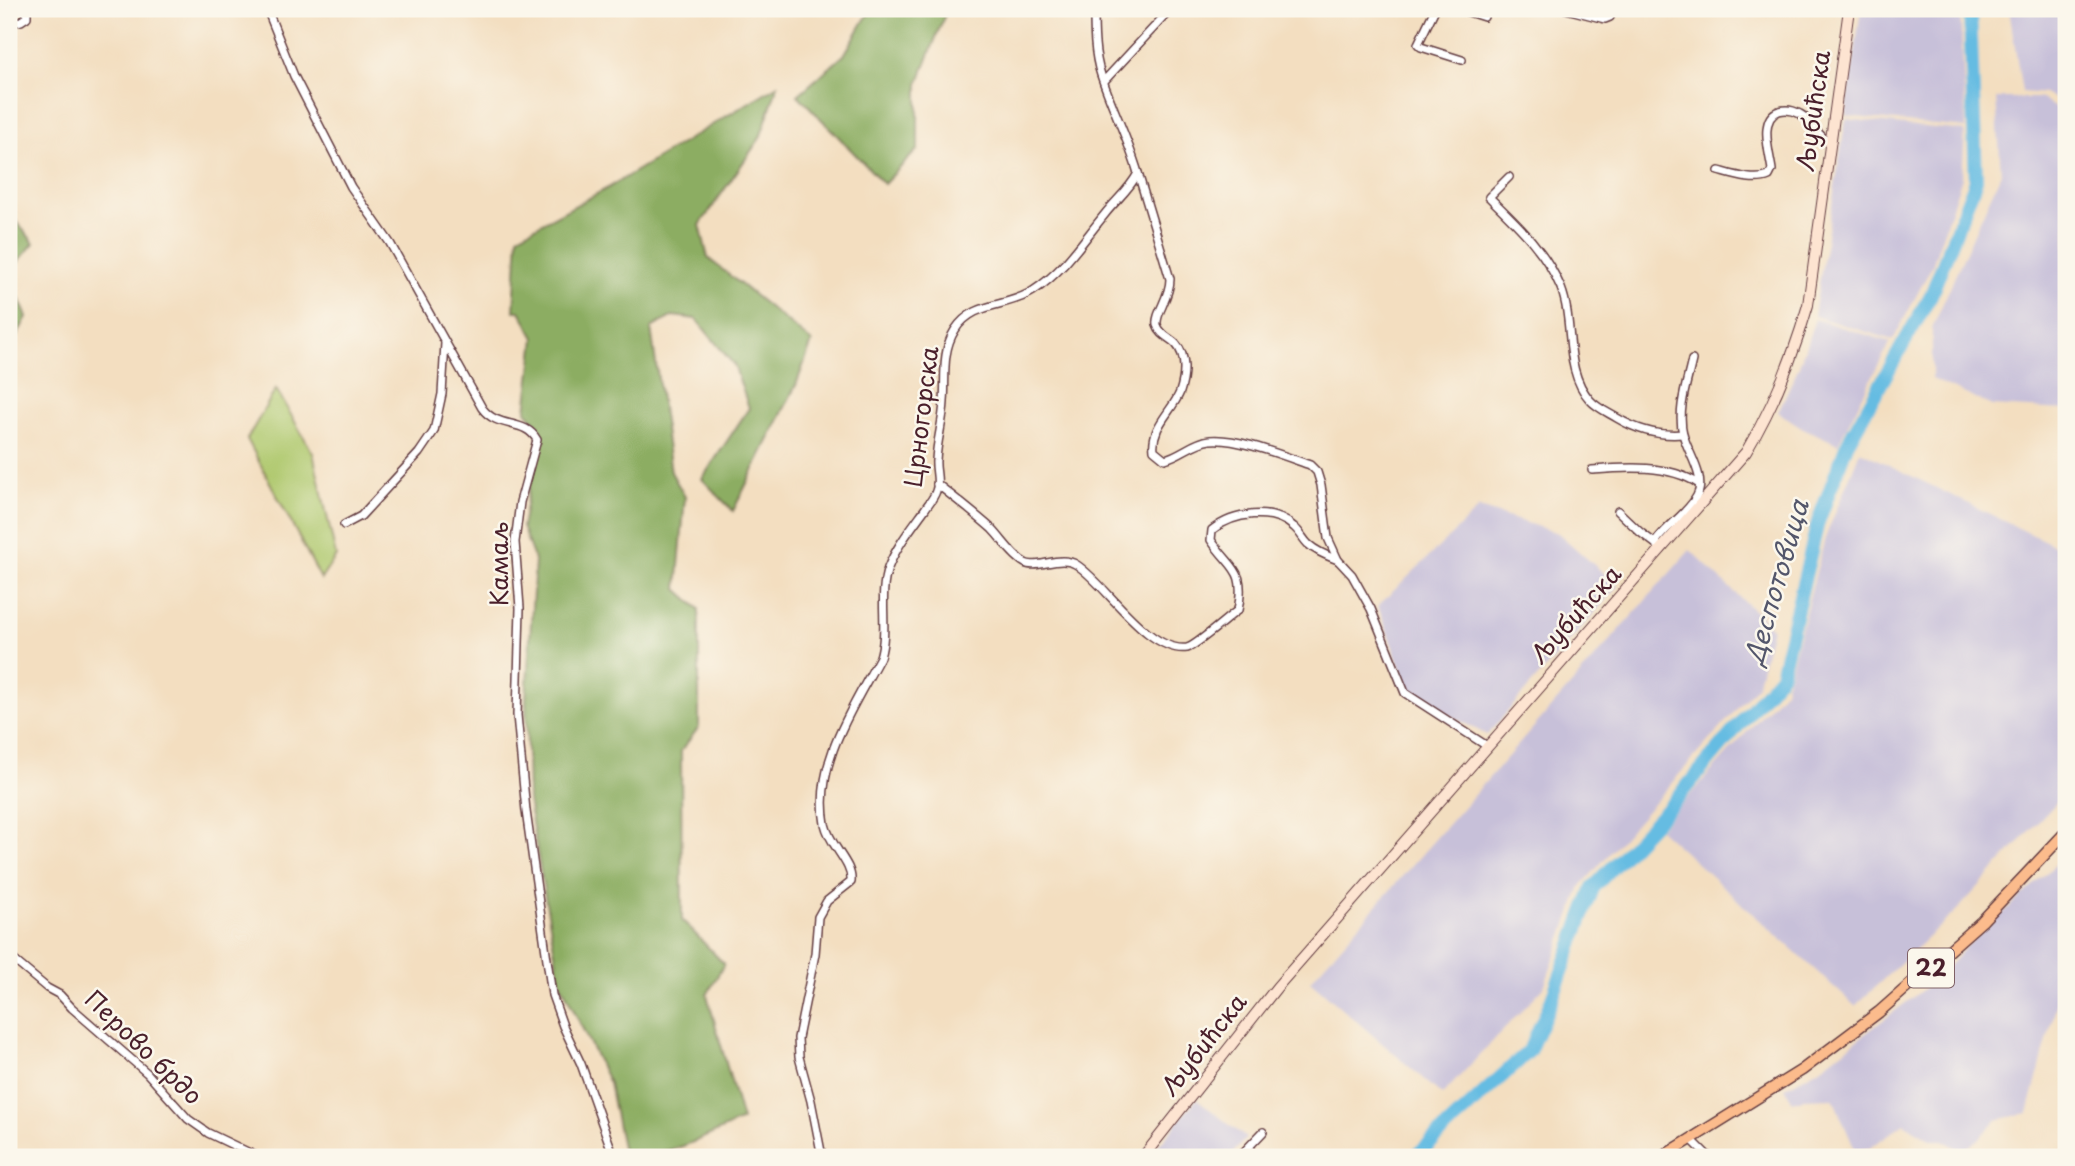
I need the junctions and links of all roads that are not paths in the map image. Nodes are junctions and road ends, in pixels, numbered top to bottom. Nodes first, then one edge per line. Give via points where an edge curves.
1 (27, 9) edge
2 (267, 9) edge
3 (1094, 9) edge
4 (1171, 9) edge
5 (1435, 9) edge
6 (1459, 9) edge
7 (1566, 9) edge
8 (1613, 9) edge
9 (1849, 9) edge
10 (1484, 17) dead end
11 (9, 24) edge
12 (1462, 60) dead end
13 (1104, 81) junction
14 (1831, 143) junction
15 (1719, 172) dead end
16 (1138, 173) junction
17 (1509, 177) dead end
18 (445, 343) junction
19 (1692, 360) dead end
20 (1683, 434) junction
21 (1592, 470) dead end
22 (937, 484) junction
23 (1699, 485) junction
24 (1618, 510) dead end
25 (344, 525) dead end
26 (1659, 547) junction
27 (1338, 560) junction
28 (1487, 746) junction
29 (2066, 832) edge
30 (9, 956) edge
31 (1263, 1132) dead end
32 (1692, 1140) junction
33 (258, 1157) edge
34 (614, 1157) edge
35 (822, 1157) edge
36 (1143, 1157) edge
37 (1239, 1157) edge
38 (1662, 1157) edge
39 (1709, 1157) edge

1 - 11 street via 21,21
2 - 18 street, Камаљ via 294,76 351,187 390,243
3 - 13 street via 1097,57
4 - 13 street
5 - 12 street via 1418,44
6 - 10 street
7 - 8 street via 1605,19
9 - 14 street, Љубићска
13 - 16 street
14 - 15 street via 1821,139 1801,114 1780,111 1771,114 1766,123 1769,176
14 - 26 street, Љубићска via 1808,305 1783,380 1745,452
16 - 22 street, Црногорска via 1051,278 1008,303 974,311 953,331 944,373
16 - 27 street via 1170,279 1170,292 1157,323 1177,345 1184,366 1180,393 1156,430 1154,450 1165,459 1211,440 1238,443 1310,465 1317,472 1328,538
17 - 20 street via 1489,197 1542,251 1561,288 1569,343 1579,380 1591,401 1630,426 1666,436
18 - 25 street via 434,431 361,516
18 - 34 street, Камаљ via 487,415 525,427 537,440 520,502 515,542 520,608 517,715 526,811 552,995
19 - 20 street via 1682,410
20 - 23 street
21 - 23 street via 1636,467 1689,478
22 - 27 street via 1024,563 1060,560 1076,564 1144,631 1176,647 1197,643 1238,610 1240,577 1211,540 1212,530 1223,521 1249,515 1277,516 1320,553
22 - 35 street, Црногорска via 936,493 889,567 883,646 840,733 826,775 825,824 851,876 818,918 798,1038
23 - 26 street via 1697,495 1661,534
24 - 26 street
26 - 28 street, Љубићска
27 - 28 street via 1371,609 1405,693
28 - 36 street, Љубићска via 1276,987
29 - 32 main road, 22 via 1934,966 1820,1059
30 - 33 street, Перово брдо via 61,995 147,1073 188,1119
31 - 37 street
32 - 38 main road, 22
32 - 39 street

